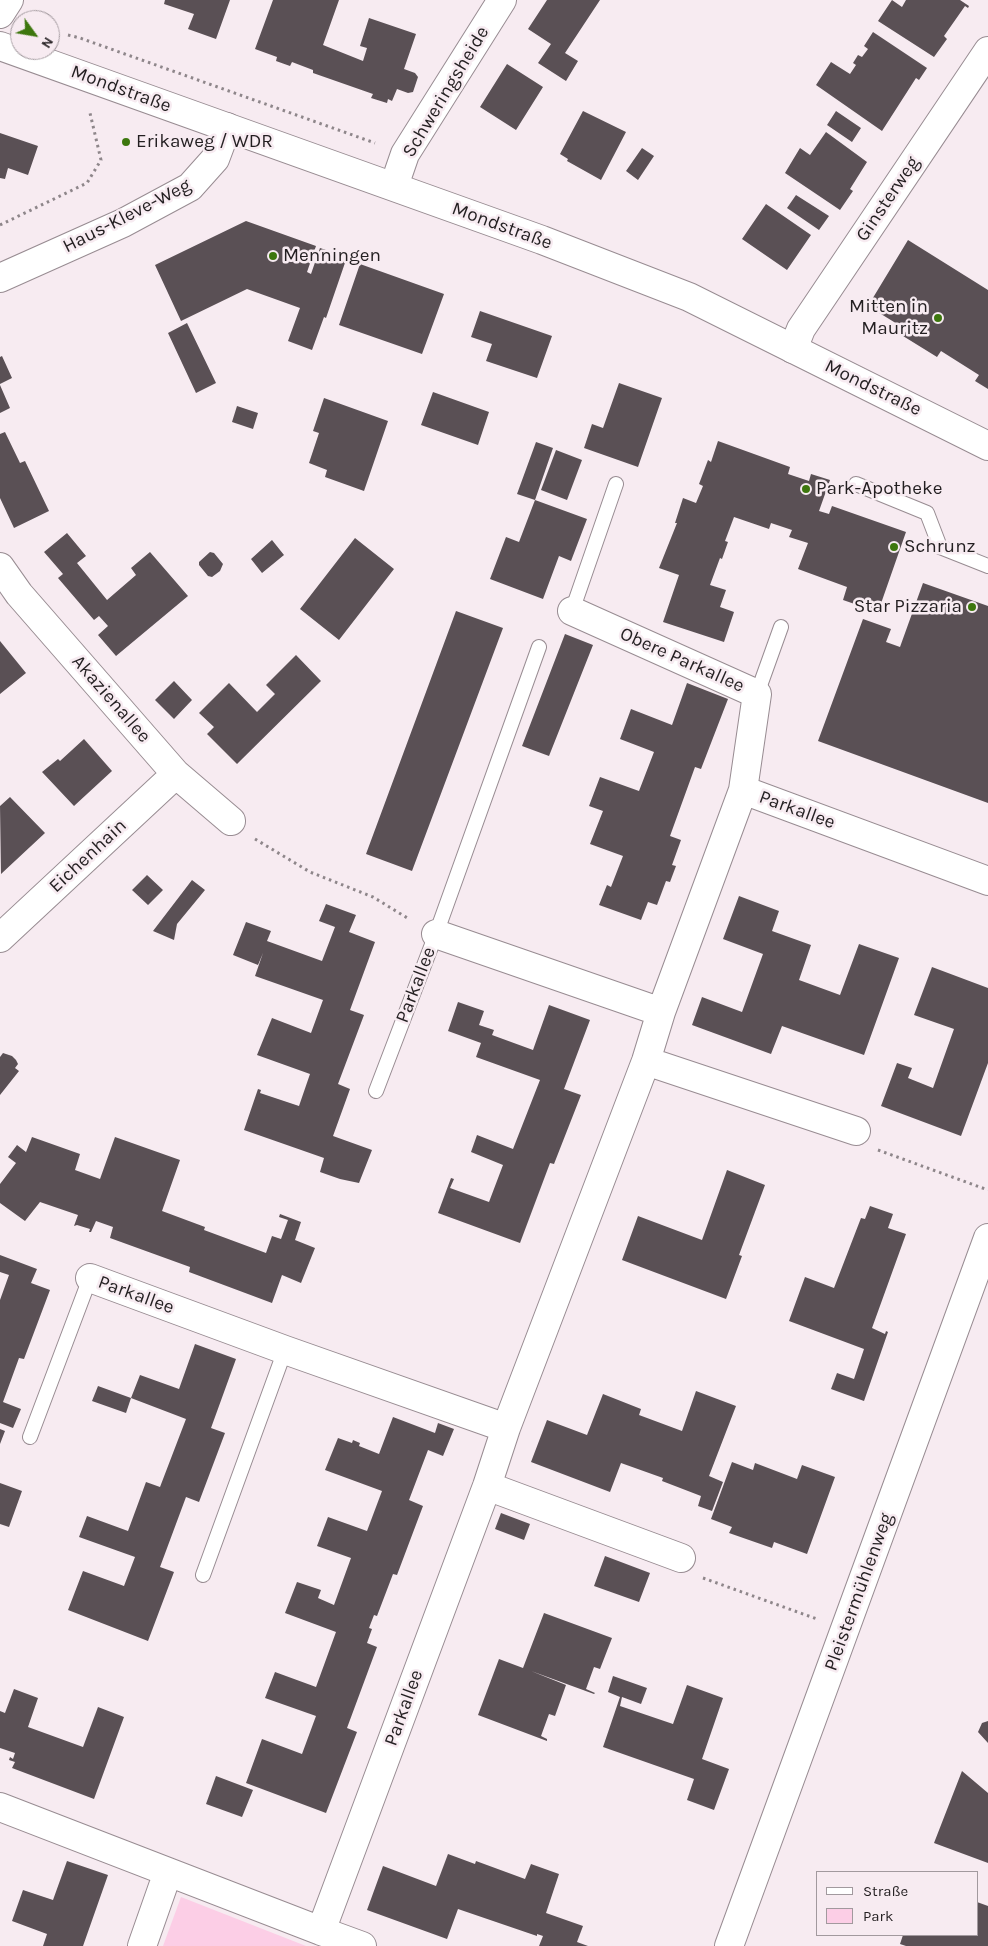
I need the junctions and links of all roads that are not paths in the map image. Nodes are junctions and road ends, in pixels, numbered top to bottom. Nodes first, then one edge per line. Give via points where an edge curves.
1 (9, 0) edge
2 (502, 0) edge
3 (0, 14) edge
4 (0, 46) edge
5 (988, 51) edge
6 (227, 127) junction
7 (394, 186) junction
8 (0, 278) edge
9 (793, 349) junction
10 (988, 446) edge
11 (616, 484) dead end
12 (856, 484) dead end
13 (988, 566) edge
14 (0, 567) edge
15 (572, 611) joint
16 (781, 627) dead end
17 (539, 647) dead end
18 (757, 694) junction
19 (176, 774) junction
20 (743, 790) junction
21 (231, 821) road end
22 (988, 881) edge
23 (436, 934) junction
24 (0, 938) edge
25 (661, 1012) junction
26 (646, 1061) junction
27 (376, 1091) dead end
28 (856, 1131) road end
29 (988, 1238) edge
30 (90, 1278) joint
31 (285, 1350) junction
32 (506, 1428) junction
33 (30, 1437) dead end
34 (487, 1486) junction
35 (681, 1558) road end
36 (203, 1575) dead end
37 (0, 1807) edge
38 (168, 1872) junction
39 (321, 1931) junction
40 (142, 1946) edge
41 (362, 1946) edge
42 (729, 1946) edge

1 - 3 street
2 - 7 street, Schweringsheide via 406,154
4 - 6 street, Mondstraße
5 - 9 street, Ginsterweg via 801,329
6 - 7 street, Mondstraße
6 - 8 street, Haus-Kleve-Weg via 215,159 190,187 123,223
7 - 9 street, Mondstraße via 689,297
9 - 10 street, Mondstraße
11 - 15 lane
12 - 13 lane via 927,513 940,546
14 - 19 street, Akazienallee via 19,594
15 - 18 street, Obere Parkallee
16 - 18 lane
17 - 23 lane
18 - 20 street, Obere Parkallee
19 - 21 street, Akazienallee
19 - 24 street, Eichenhain
20 - 22 street, Parkallee
20 - 25 street, Parkallee
23 - 25 street, Parkallee
23 - 27 lane, Parkallee
25 - 26 street, Parkallee
26 - 28 street
26 - 32 street, Parkallee
29 - 42 street, Pleistermühlenweg
30 - 31 street, Parkallee
30 - 33 lane, Parkallee
31 - 32 street, Parkallee
31 - 36 lane
32 - 34 street, Parkallee
34 - 35 street
34 - 39 street, Parkallee
37 - 38 street
38 - 39 street
38 - 40 street
39 - 41 street

